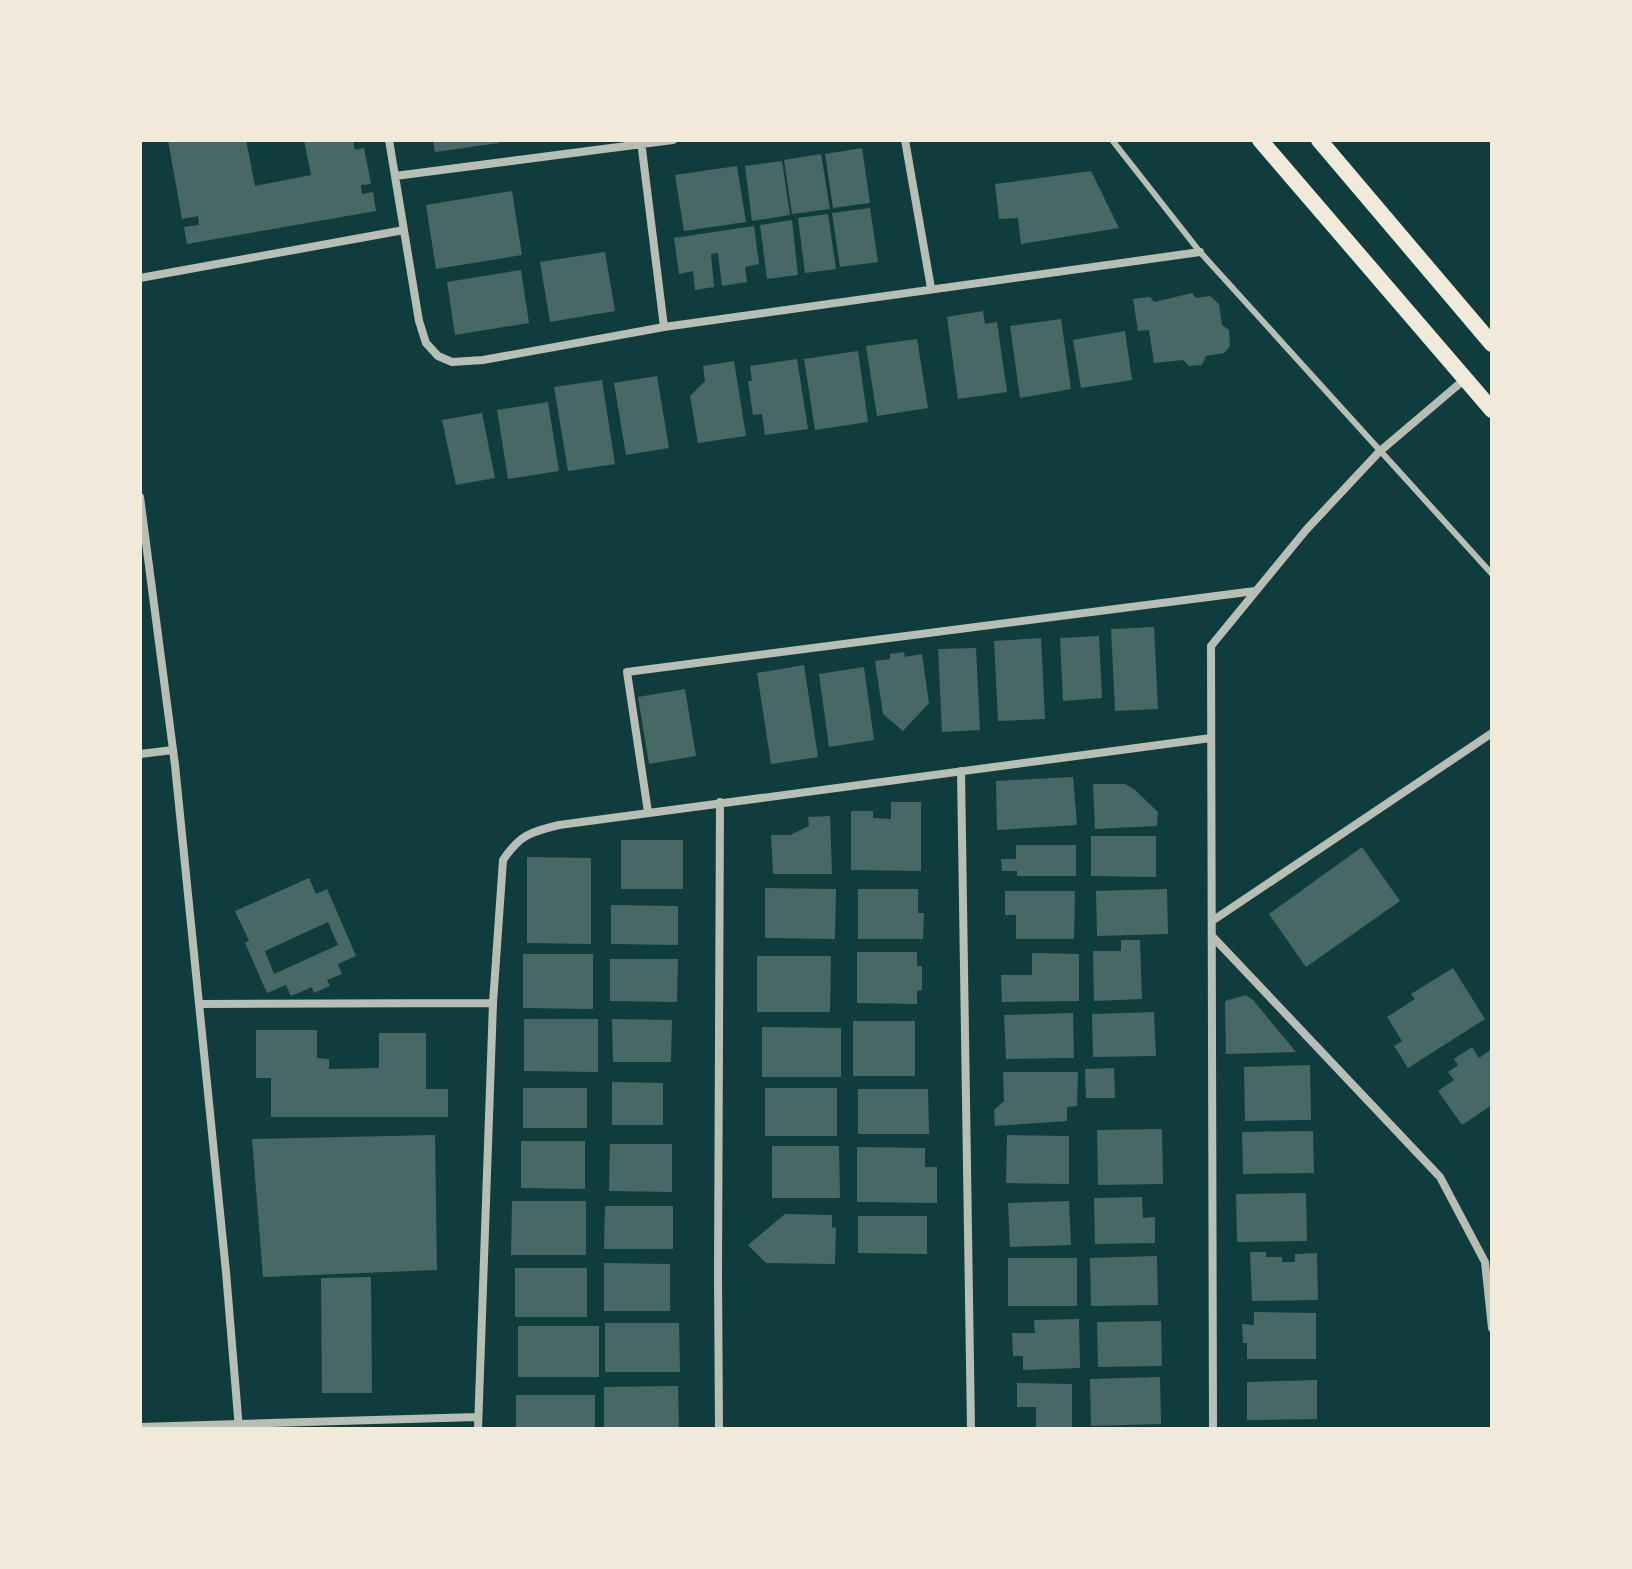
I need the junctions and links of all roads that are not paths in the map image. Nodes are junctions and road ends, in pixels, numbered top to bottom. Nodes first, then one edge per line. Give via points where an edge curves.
1 (389, 140) edge
2 (673, 140) edge
3 (905, 140) edge
4 (1112, 140) edge
5 (1260, 140) edge
6 (1319, 140) edge
7 (641, 142) edge
8 (395, 176) junction
9 (404, 230) junction
10 (1200, 252) junction
11 (140, 278) edge
12 (931, 288) junction
13 (664, 327) junction
14 (1492, 344) edge
15 (1465, 379) junction
16 (1492, 410) edge
17 (1379, 452) junction
18 (140, 497) edge
19 (1492, 574) edge
20 (1256, 591) junction
21 (1492, 733) edge
22 (1211, 738) junction
23 (173, 750) junction
24 (140, 754) edge
25 (961, 771) junction
26 (720, 802) junction
27 (648, 812) junction
28 (1212, 921) junction
29 (1212, 935) junction
30 (493, 1003) junction
31 (200, 1004) junction
32 (1492, 1328) edge
33 (477, 1417) junction
34 (239, 1426) edge
35 (140, 1427) edge
36 (478, 1429) edge
37 (719, 1429) edge
38 (971, 1429) edge
39 (1213, 1429) edge

1 - 8 street
2 - 7 street
3 - 12 street
4 - 10 lane
5 - 15 main road
6 - 14 main road
7 - 8 street
7 - 13 street
8 - 9 street
9 - 11 street
9 - 13 street via 426,343 452,362
10 - 12 street
10 - 17 lane
12 - 13 street
15 - 16 main road
15 - 17 street
17 - 19 lane
17 - 20 street
18 - 23 street
20 - 22 street via 1211,646
20 - 27 street via 627,672
21 - 28 street
22 - 25 street
22 - 28 street
23 - 24 street
23 - 31 street
25 - 26 street
25 - 38 street
26 - 27 street
26 - 37 street
27 - 30 street via 559,825 530,832 515,843 503,860
28 - 29 street
29 - 32 street via 1440,1177 1485,1262
29 - 39 street
30 - 31 street
30 - 33 street
31 - 34 street
33 - 34 street
33 - 36 street
34 - 35 street

